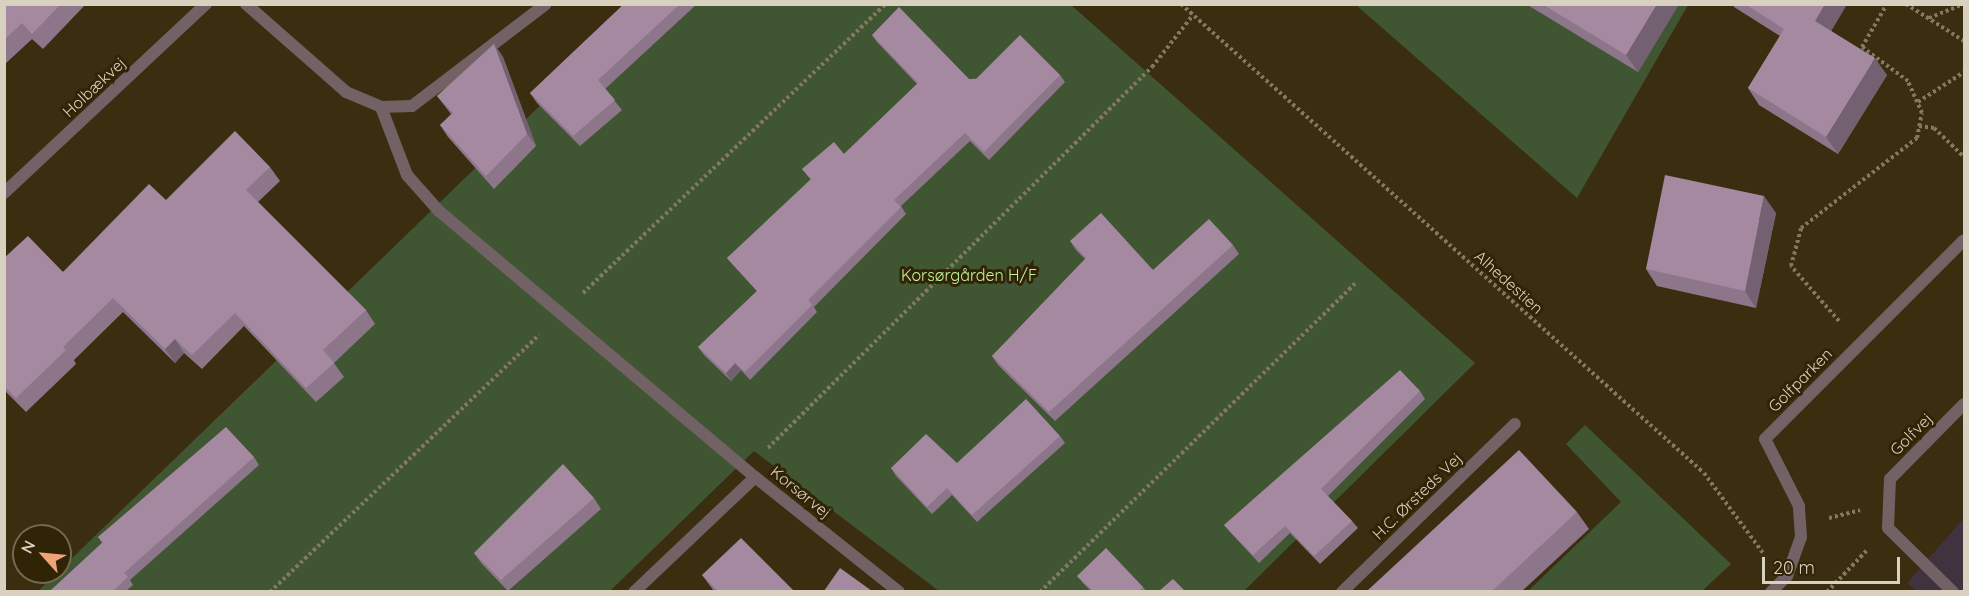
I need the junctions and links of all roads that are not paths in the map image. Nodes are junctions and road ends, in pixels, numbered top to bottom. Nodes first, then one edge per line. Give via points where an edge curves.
1 (206, 4) edge
2 (246, 4) edge
3 (546, 4) edge
4 (381, 107) junction
5 (4, 193) edge
6 (1965, 240) edge
7 (1965, 404) edge
8 (1515, 424) dead end
9 (755, 477) junction
10 (634, 591) edge
11 (900, 591) edge
12 (1342, 591) edge
13 (1771, 591) edge
14 (1953, 591) edge

1 - 5 street, Holbækvej
2 - 4 street via 346,92
3 - 4 street via 412,106
4 - 9 street via 407,175 439,211
6 - 13 street, Golfparken via 1765,439 1799,506 1800,525 1787,576
7 - 14 street, Golfvej via 1890,479 1888,528
8 - 12 street, H.C. Ørsteds Vej
9 - 10 street, Korsørvej
9 - 11 street, Korsørvej

